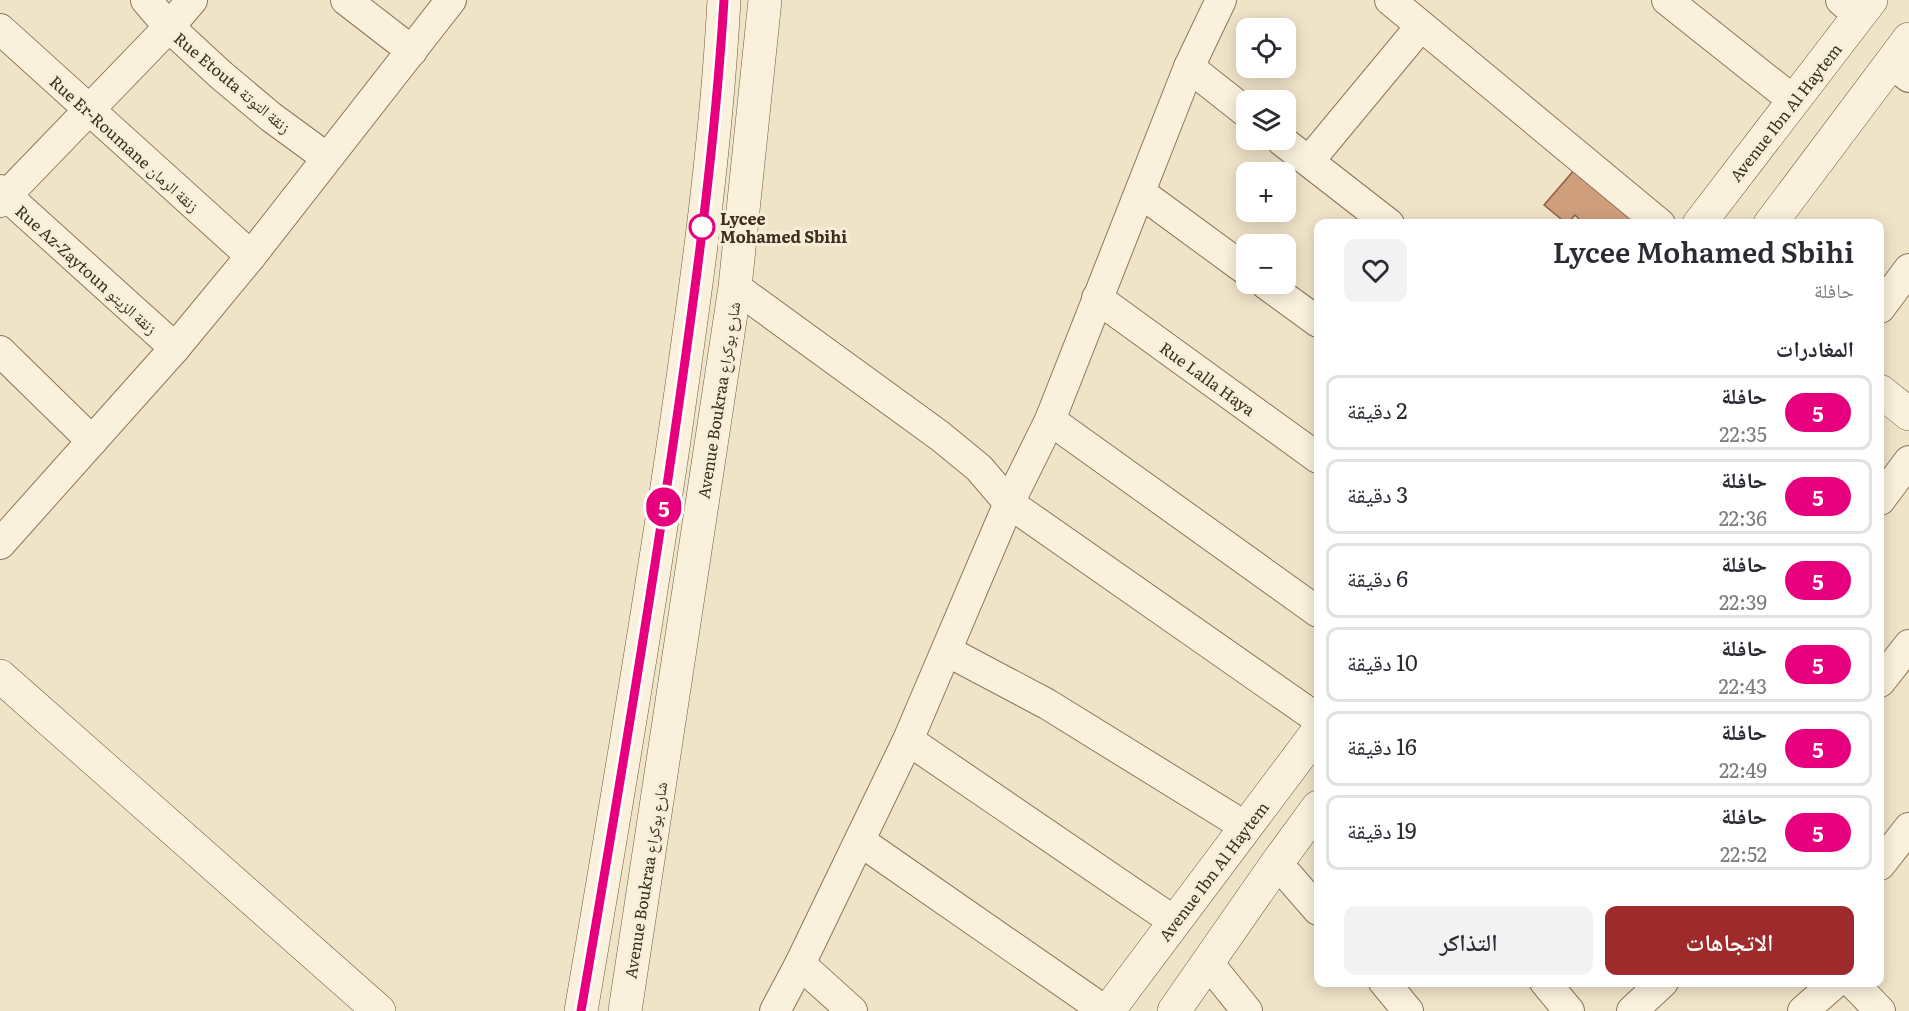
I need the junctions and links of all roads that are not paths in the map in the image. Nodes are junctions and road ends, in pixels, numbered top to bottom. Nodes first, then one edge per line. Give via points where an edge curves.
1 (146, 0) edge
2 (192, 0) edge
3 (346, 0) edge
4 (451, 0) edge
5 (724, 0) edge
6 (765, 0) edge
7 (1221, 0) edge
8 (1390, 0) edge
9 (1667, 0) edge
10 (1857, 5) edge
11 (1421, 26) junction
12 (169, 27) junction
13 (0, 29) edge
14 (412, 51) junction
15 (1903, 59) edge
16 (1189, 68) junction
17 (1794, 101) junction
18 (1236, 104) edge
19 (87, 110) junction
20 (1294, 150) edge
21 (327, 158) junction
22 (1309, 161) junction
23 (1141, 193) junction
24 (2, 196) edge
25 (1383, 219) edge
26 (1654, 219) edge
27 (1703, 219) edge
28 (1774, 219) edge
29 (251, 256) junction
30 (1236, 263) edge
31 (1909, 269) edge
32 (735, 287) junction
33 (1280, 294) edge
34 (1097, 298) junction
35 (1884, 303) edge
36 (1314, 319) edge
37 (175, 348) junction
38 (0, 351) edge
39 (1884, 394) edge
40 (1909, 414) edge
41 (1050, 420) junction
42 (92, 441) junction
43 (1314, 455) edge
44 (1909, 461) edge
45 (1884, 495) edge
46 (1010, 503) junction
47 (5, 527) edge
48 (1314, 609) edge
49 (1909, 645) edge
50 (947, 651) junction
51 (0, 676) edge
52 (1884, 677) edge
53 (1314, 717) edge
54 (1314, 736) edge
55 (908, 740) junction
56 (1314, 812) edge
57 (1246, 827) junction
58 (1909, 828) edge
59 (860, 841) junction
60 (1884, 860) edge
61 (1276, 863) junction
62 (1314, 906) edge
63 (1175, 922) junction
64 (800, 964) junction
65 (1209, 964) junction
66 (1388, 987) edge
67 (1549, 987) edge
68 (1658, 987) edge
69 (1830, 987) edge
70 (1857, 987) edge
71 (379, 1011) edge
72 (581, 1011) edge
73 (625, 1011) edge
74 (775, 1011) edge
75 (852, 1011) edge
76 (1106, 1011) edge
77 (1174, 1011) edge
78 (1247, 1011) edge
79 (1408, 1011) edge
80 (1569, 1011) edge
81 (1632, 1011) edge
82 (1803, 1011) edge
83 (1880, 1011) edge

1 - 12 street, Rue Etouta زنقة التوتة
2 - 12 street
3 - 14 street
4 - 14 street
5 - 72 street via 711,158 680,395 639,675
6 - 32 street, Avenue Boukraa شارع بوكراع
7 - 16 street
8 - 11 street
9 - 17 street
10 - 17 street, Avenue Ibn Al Haytem
11 - 22 street
11 - 26 street
12 - 19 street
12 - 21 street, Rue Etouta زنقة التوتة via 271,117
13 - 19 street, Rue Er-Roumane زنقة الرمان
14 - 21 street
15 - 28 street
16 - 18 street
16 - 23 street
17 - 27 street, Avenue Ibn Al Haytem
19 - 24 street
19 - 29 street, Rue Er-Roumane زنقة الرمان
20 - 22 street
21 - 29 street
22 - 25 street
23 - 30 street
23 - 34 street
24 - 37 street, Rue Az-Zaytoun زنقة الزيتو
29 - 37 street
31 - 35 street
32 - 46 street via 940,436 979,468
32 - 73 street, Avenue Boukraa شارع بوكراع
33 - 36 street
34 - 41 street
34 - 43 street, Rue Lalla Haya
37 - 42 street
38 - 42 street
39 - 40 street
41 - 46 street
41 - 48 street
42 - 47 street
44 - 45 street
46 - 50 street
46 - 53 street
49 - 52 street
50 - 55 street
50 - 57 street via 1047,704
51 - 71 street
54 - 57 street, Avenue Ibn Al Haytem
55 - 59 street
55 - 63 street
56 - 61 street
57 - 63 street, Avenue Ibn Al Haytem
58 - 60 street
59 - 64 street
59 - 76 street
61 - 62 street
61 - 65 street
63 - 76 street, Avenue Ibn Al Haytem
64 - 74 street
64 - 75 street
65 - 77 street
65 - 78 street
66 - 79 street
67 - 80 street
68 - 81 street
69 - 82 street
70 - 83 street

